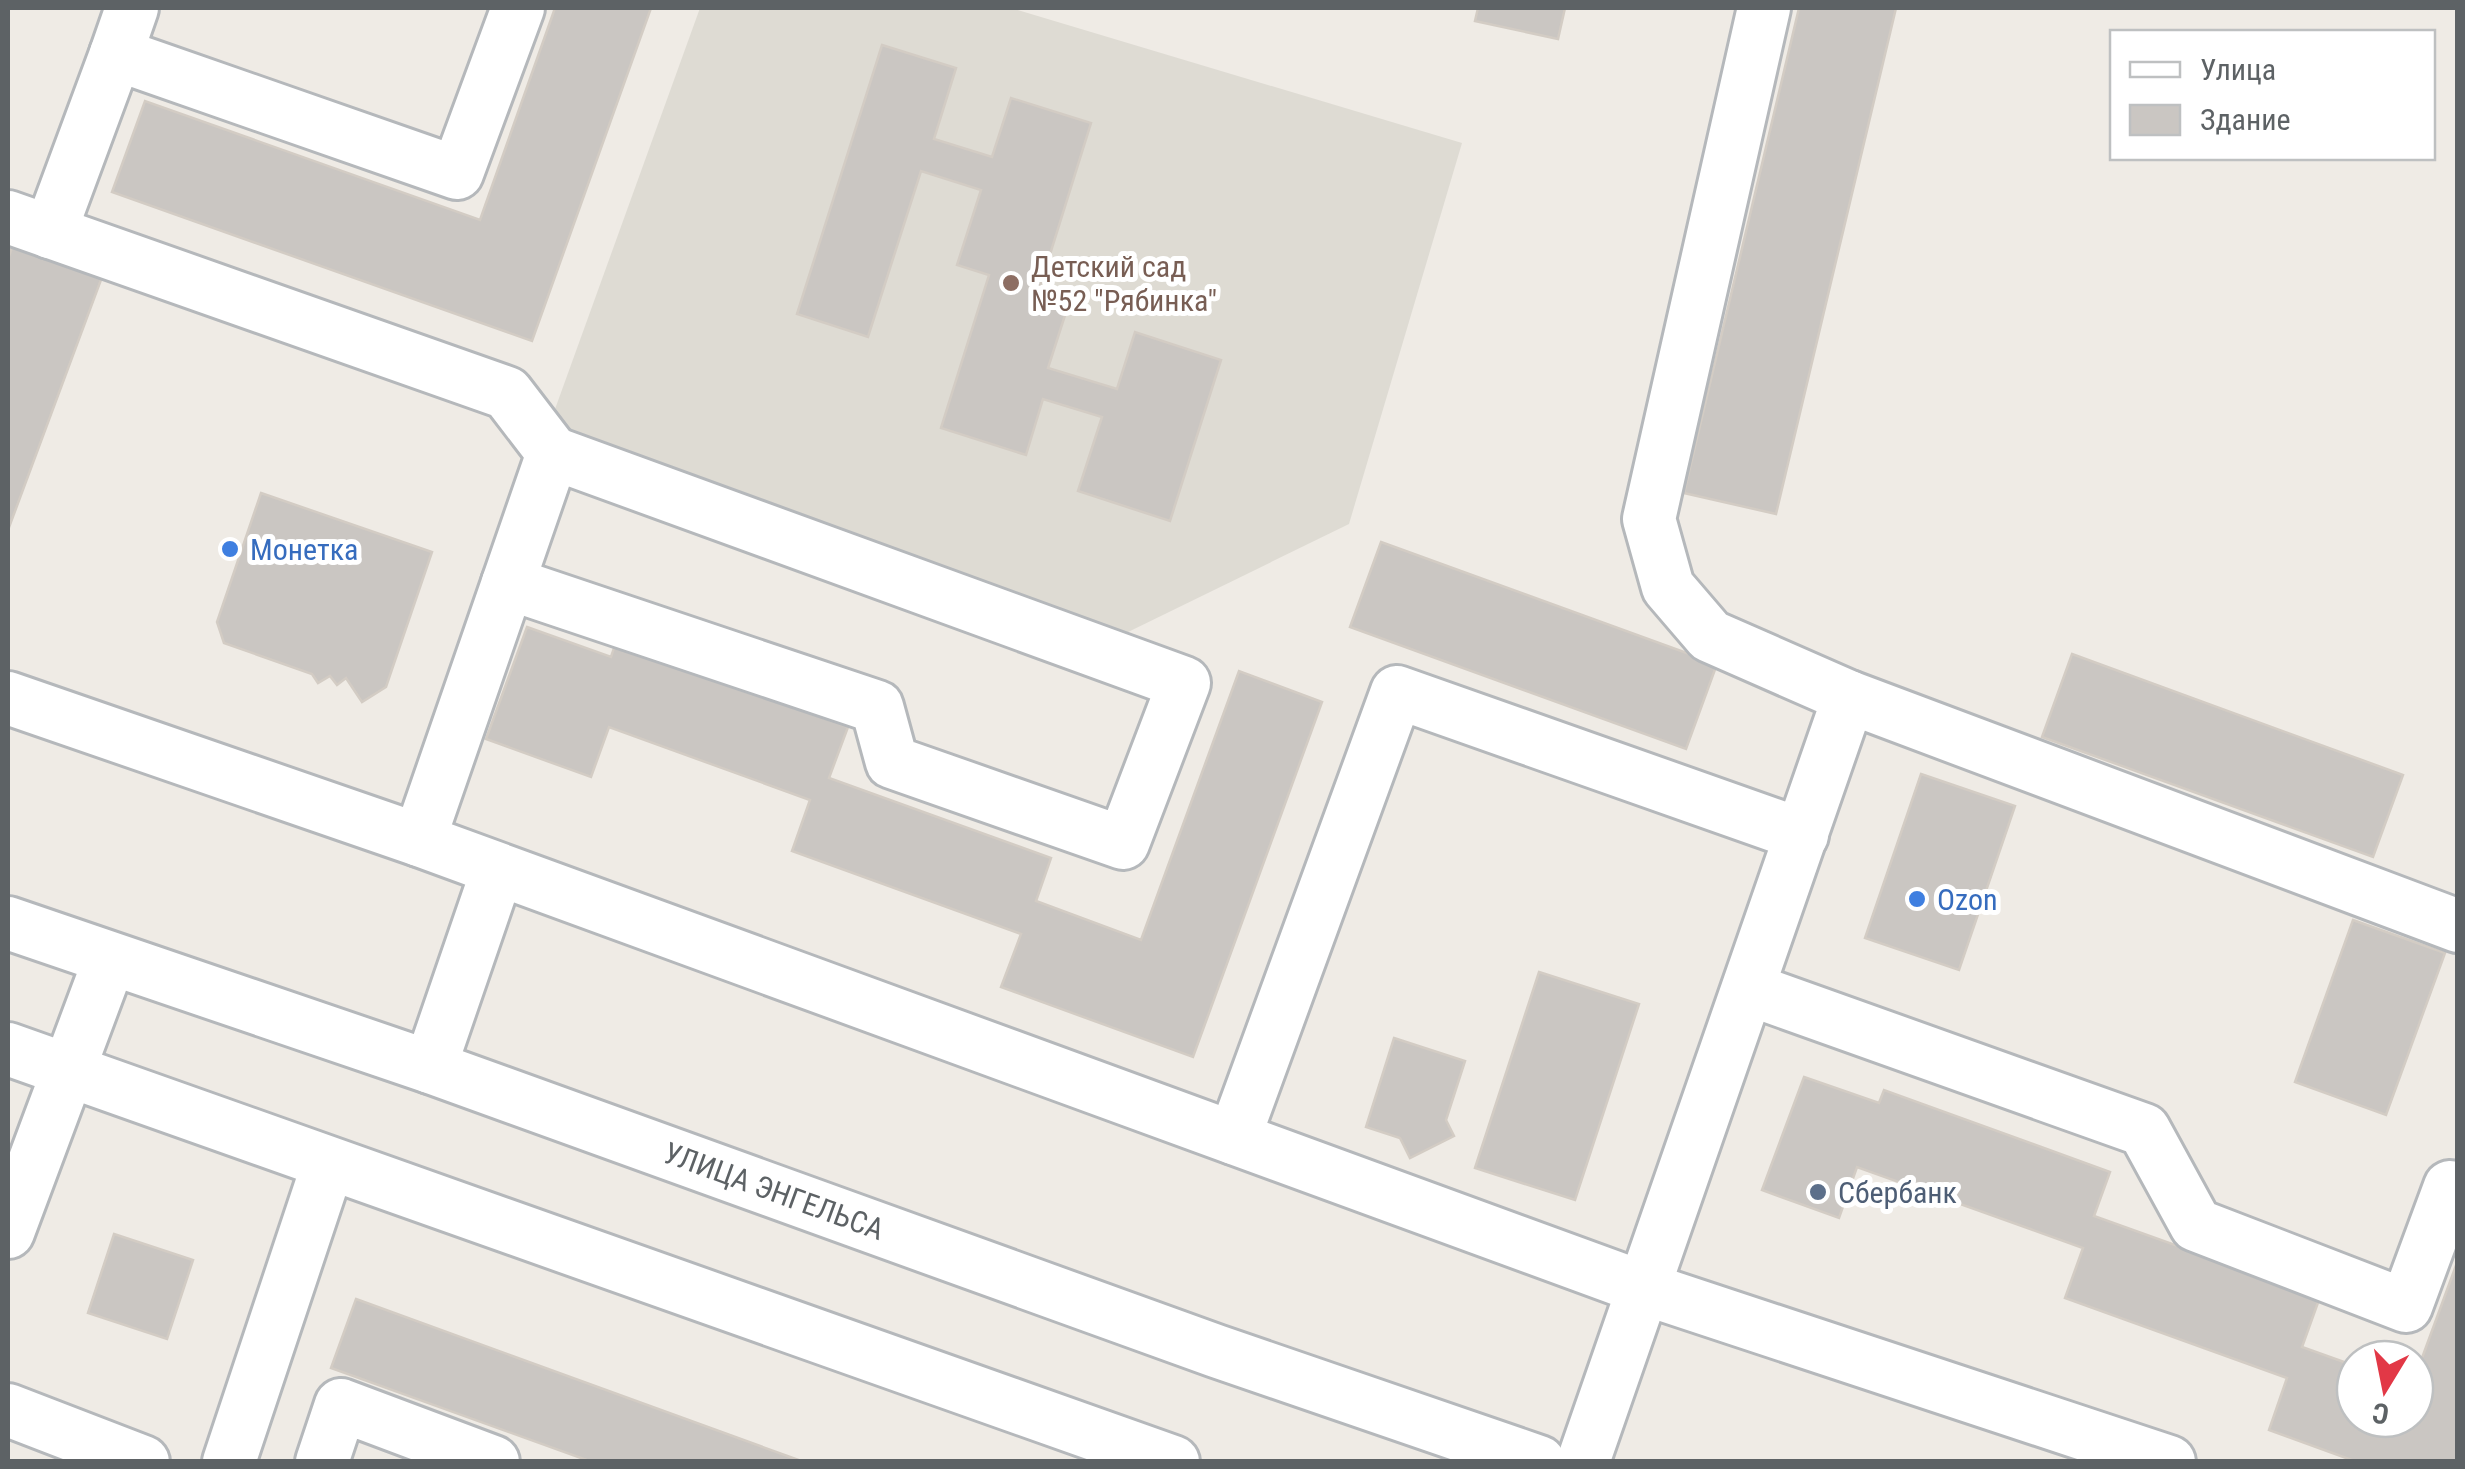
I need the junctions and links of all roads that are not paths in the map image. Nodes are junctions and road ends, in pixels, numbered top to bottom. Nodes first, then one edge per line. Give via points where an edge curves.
1 (518, 8) edge
2 (1764, 8) edge
3 (124, 31) edge
4 (28, 224) edge
5 (552, 453) junction
6 (508, 583) junction
7 (8, 698) edge
8 (1849, 698) junction
9 (1802, 835) junction
10 (419, 840) junction
11 (497, 872) junction
12 (8, 923) edge
13 (2458, 926) edge
14 (110, 959) junction
15 (1749, 989) junction
16 (8, 1049) edge
17 (430, 1067) junction
18 (70, 1071) junction
19 (1234, 1138) junction
20 (328, 1164) junction
21 (2458, 1190) edge
22 (8, 1232) edge
23 (1646, 1289) junction
24 (8, 1410) edge
25 (144, 1462) edge
26 (229, 1462) edge
27 (322, 1462) edge
28 (493, 1462) edge
29 (1173, 1462) edge
30 (1539, 1462) edge
31 (1583, 1462) edge
32 (2169, 1462) edge

1 - 3 street via 457,173
2 - 8 street via 1648,520 1668,587 1710,636
3 - 4 street
4 - 5 street via 507,393
5 - 6 street
5 - 6 street via 1184,683 1123,843 892,762 877,708
6 - 10 street
7 - 10 street
8 - 9 street
8 - 13 street
9 - 15 street
9 - 19 street via 1398,692
10 - 11 street
11 - 17 street
11 - 19 street
12 - 14 street, УЛИЦА ЭНГЕЛЬСА
14 - 17 street, УЛИЦА ЭНГЕЛЬСА
14 - 18 street
15 - 21 street via 2144,1130 2196,1225 2406,1306 2450,1187
15 - 23 street
16 - 18 street
17 - 30 street, УЛИЦА ЭНГЕЛЬСА
18 - 20 street
18 - 22 street
19 - 23 street
20 - 26 street
20 - 29 street
23 - 31 street
23 - 32 street
24 - 25 street
27 - 28 street via 342,1405

